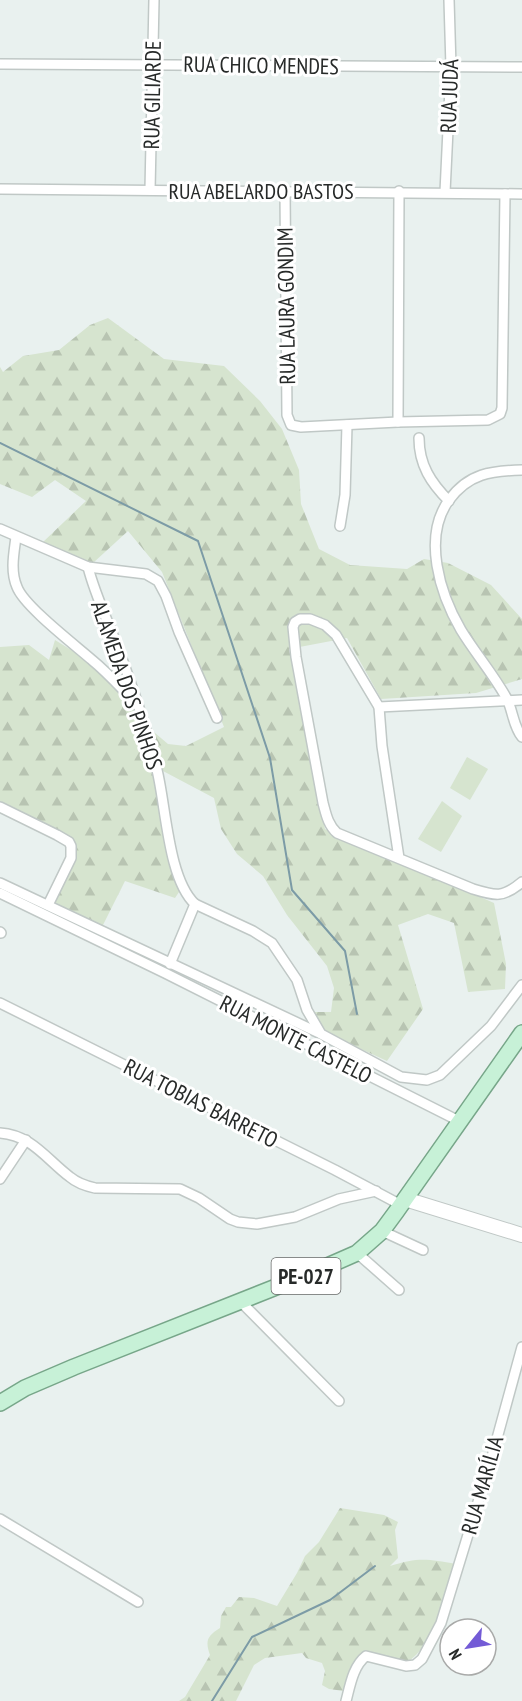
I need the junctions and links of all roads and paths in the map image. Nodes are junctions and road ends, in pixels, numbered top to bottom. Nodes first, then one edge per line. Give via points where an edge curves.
1 (154, 0) edge
2 (449, 0) edge
3 (0, 64) edge
4 (152, 64) junction
5 (451, 67) junction
6 (522, 67) edge
7 (0, 189) edge
8 (150, 190) junction
9 (285, 190) junction
10 (399, 191) junction
11 (445, 192) junction
12 (505, 194) junction
13 (522, 194) edge
14 (398, 422) junction
15 (346, 425) junction
16 (418, 438) dead end
17 (522, 470) edge
18 (448, 501) junction
19 (340, 526) dead end
20 (0, 529) edge
21 (16, 537) junction
22 (88, 567) junction
23 (507, 699) junction
24 (522, 700) edge
25 (138, 704) junction
26 (379, 706) junction
27 (217, 718) dead end
28 (522, 737) edge
29 (0, 807) edge
30 (399, 858) junction
31 (522, 882) edge
32 (0, 883) edge
33 (0, 893) edge
34 (195, 904) junction
35 (48, 905) junction
36 (170, 964) junction
37 (522, 985) edge
38 (0, 1003) edge
39 (522, 1033) edge
40 (321, 1034) junction
41 (461, 1122) junction
42 (0, 1133) edge
43 (26, 1140) junction
44 (0, 1179) edge
45 (376, 1191) junction
46 (403, 1202) junction
47 (382, 1231) junction
48 (522, 1235) edge
49 (423, 1250) dead end
50 (357, 1253) junction
51 (399, 1290) dead end
52 (240, 1301) junction
53 (522, 1347) edge
54 (339, 1401) dead end
55 (0, 1403) edge
56 (0, 1520) edge
57 (138, 1602) dead end
58 (346, 1701) edge

1 - 4 street, RUA GILIARDE
2 - 5 street, RUA JUDÁ
3 - 4 street, RUA CHICO MENDES
4 - 5 street, RUA CHICO MENDES
4 - 8 street, RUA GILIARDE
5 - 6 street, RUA CHICO MENDES
5 - 11 street, RUA JUDÁ
7 - 8 street, RUA ABELARDO BASTOS
8 - 9 street, RUA ABELARDO BASTOS
9 - 10 street, RUA ABELARDO BASTOS
9 - 15 street, RUA LAURA GONDIM via 289,422 301,427
10 - 11 street, RUA ABELARDO BASTOS
10 - 14 street
11 - 12 street, RUA ABELARDO BASTOS
12 - 13 street, RUA ABELARDO BASTOS
12 - 14 street via 500,414 488,420
14 - 15 street
15 - 19 street via 345,495
16 - 18 street via 427,474
17 - 18 street via 494,471 472,480
18 - 23 street via 434,542 445,593 460,628
20 - 21 street
21 - 22 street
21 - 25 street via 14,577 23,598
22 - 25 street, ALAMEDA DOS PINHOS
22 - 27 street via 146,574 158,582
23 - 24 street
23 - 26 street
23 - 28 street
25 - 34 street, ALAMEDA DOS PINHOS via 158,771 180,878 188,898
26 - 30 street
26 - 30 street via 336,635 310,619 295,622 296,657 330,825 337,833
29 - 35 street via 69,842 71,858
30 - 31 street via 498,896
32 - 35 street
33 - 41 street, RUA MONTE CASTELO
34 - 36 street
34 - 40 street via 272,943 297,980 311,1019
35 - 36 street
36 - 40 street
37 - 40 street via 491,1026 447,1070 427,1080 401,1077
38 - 45 street, RUA TOBIAS BARRETO
39 - 41 main road, PE-027
41 - 46 main road, PE-027
42 - 43 street
43 - 44 street
43 - 45 street via 69,1177 86,1186 180,1190 238,1222 269,1223
45 - 46 street, RUA TOBIAS BARRETO
46 - 47 main road, PE-027
46 - 48 main road
47 - 49 street
47 - 50 main road, PE-027
50 - 51 street
50 - 52 main road, PE-027
52 - 54 street
52 - 55 main road, PE-027 via 32,1385
53 - 58 street, RUA MARÍLIA via 441,1623 415,1665 366,1656 360,1662
56 - 57 street

